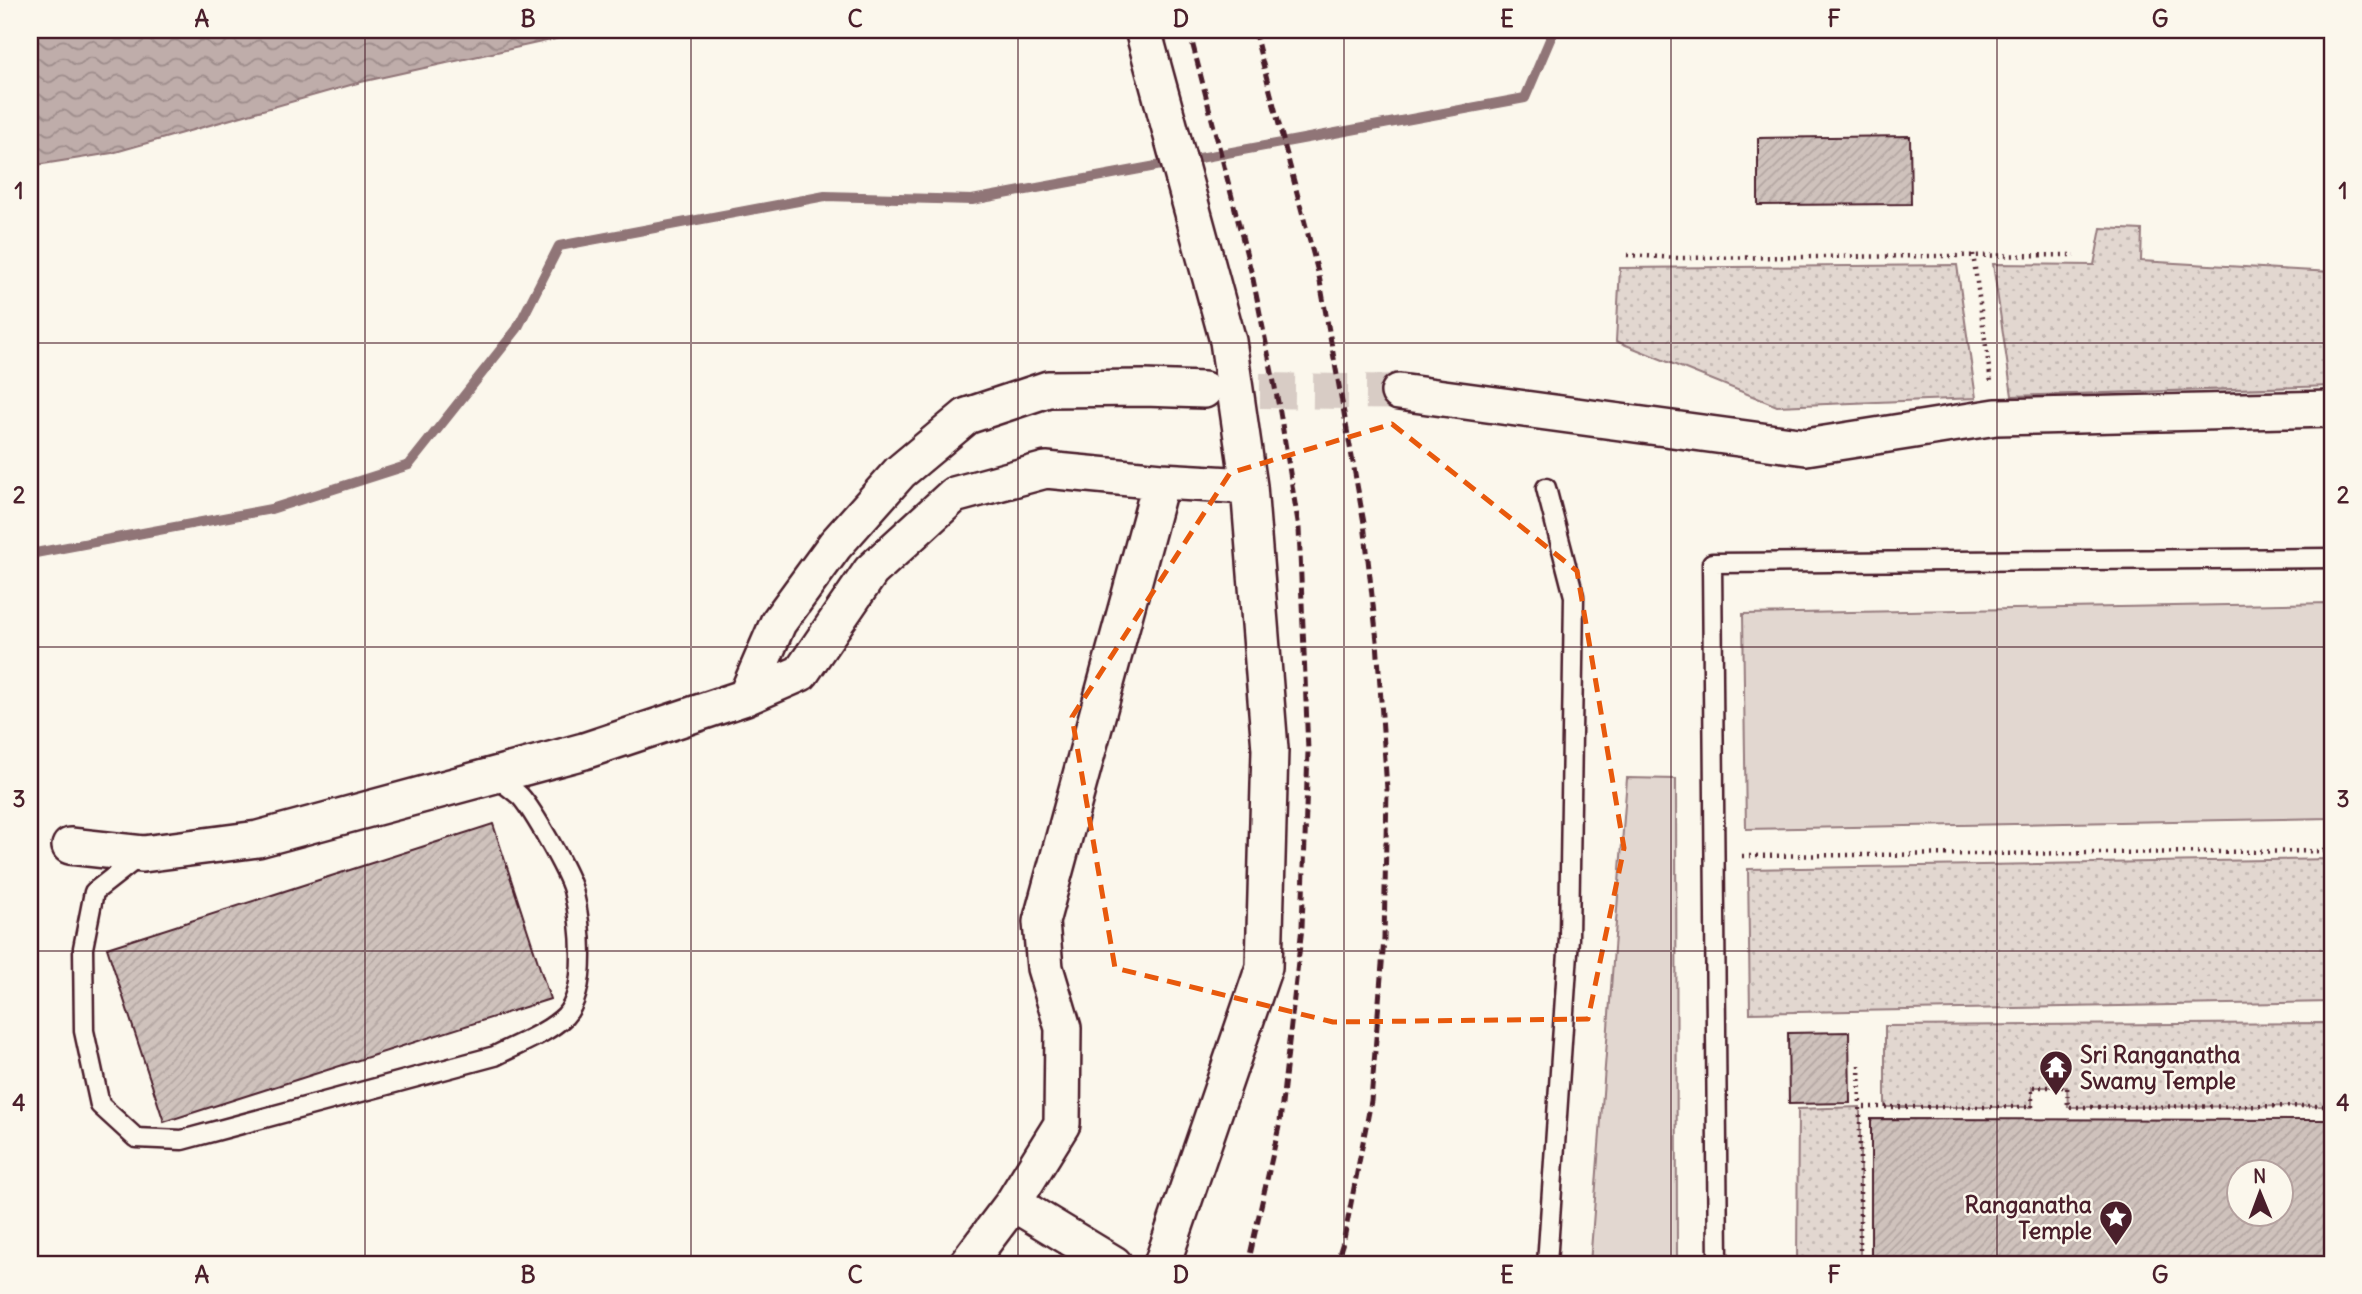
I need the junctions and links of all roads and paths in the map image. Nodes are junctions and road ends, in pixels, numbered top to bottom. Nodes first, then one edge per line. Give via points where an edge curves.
1 (1143, 30) edge
2 (1973, 254) junction
3 (1627, 255) dead end
4 (2075, 255) dead end
5 (1204, 390) tunnel mouth
6 (1399, 392) tunnel mouth
7 (2332, 409) edge
8 (1996, 417) junction
9 (1161, 481) junction
10 (1249, 486) junction
11 (1546, 488) dead end
12 (2332, 558) edge
13 (746, 697) junction
14 (495, 776) junction
15 (70, 846) dead end
16 (2332, 851) edge
17 (143, 853) junction
18 (1714, 856) junction
19 (1859, 1065) dead end
20 (2332, 1106) edge
21 (1860, 1107) junction
22 (1013, 1203) junction
23 (967, 1264) edge
24 (1114, 1264) edge
25 (1162, 1264) edge
26 (1547, 1264) edge
27 (1718, 1264) edge
28 (1860, 1264) edge

1 - 10 street via 1228,341
2 - 3 path
2 - 4 path
2 - 8 path
5 - 13 street via 1048,389 967,416 900,472 835,545 778,622
6 - 8 street via 1805,447
7 - 8 street
9 - 10 street
9 - 13 street via 1046,470 954,495 871,571 801,673
9 - 22 street via 1041,922 1045,968 1063,1028 1062,1124
10 - 25 street via 1270,749 1264,967
11 - 26 lane via 1574,596 1569,938
12 - 18 lane via 1712,563
13 - 14 street
14 - 17 street via 258,839
14 - 17 lane via 521,798 573,889 581,940 581,980 566,1015 495,1056 182,1140 136,1138 100,1105 84,1031 83,948 94,892
15 - 17 street
16 - 18 path
18 - 27 lane
19 - 21 path
20 - 21 path via 2068,1107 2067,1087 2032,1087 2032,1107
21 - 28 path
22 - 23 street
22 - 24 street

